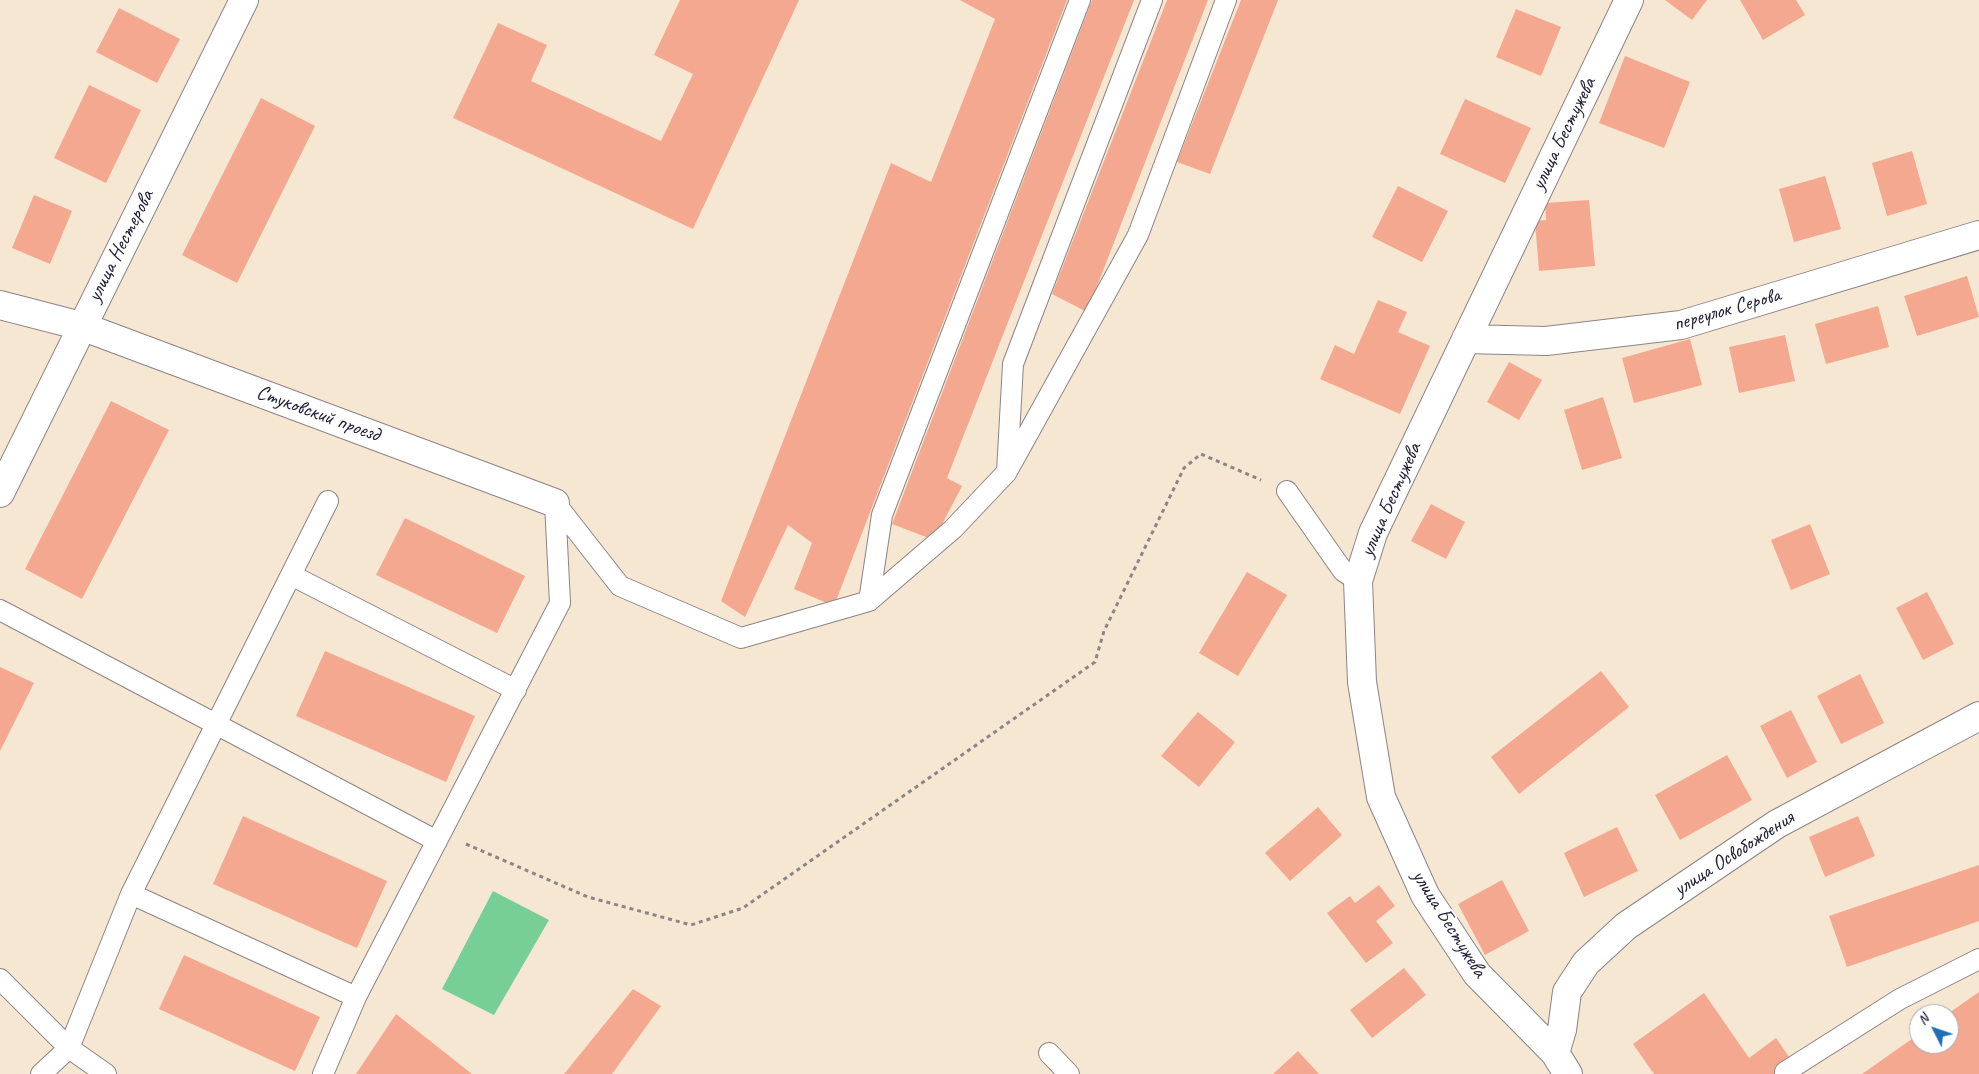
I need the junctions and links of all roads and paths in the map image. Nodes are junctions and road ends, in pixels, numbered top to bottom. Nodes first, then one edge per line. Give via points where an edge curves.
1 (244, 0) edge
2 (1080, 0) edge
3 (1152, 0) edge
4 (1226, 0) edge
5 (1629, 0) edge
6 (1979, 234) edge
7 (0, 305) edge
8 (81, 326) junction
9 (1466, 338) junction
10 (1007, 472) junction
11 (1287, 491) joint
12 (0, 493) edge
13 (328, 501) dead end
14 (556, 503) junction
15 (291, 575) junction
16 (1358, 581) junction
17 (869, 601) junction
18 (0, 610) edge
19 (516, 690) junction
20 (1979, 716) edge
21 (217, 723) junction
22 (439, 837) junction
23 (131, 894) junction
24 (1979, 959) edge
25 (0, 980) edge
26 (356, 997) junction
27 (69, 1048) junction
28 (1049, 1053) dead end
29 (1562, 1064) edge
30 (41, 1074) edge
31 (106, 1074) edge
32 (323, 1074) edge
33 (1068, 1074) edge
34 (1786, 1074) edge

1 - 8 street, улица Нестерова
2 - 17 lane via 882,515
3 - 10 lane via 1013,364
4 - 10 lane via 1138,235
5 - 9 street, улица Бестужева
6 - 9 street, переулок Серова via 1681,326 1546,341
7 - 8 street, Стуковский проезд
8 - 12 street, улица Нестерова
8 - 14 street, Стуковский проезд
9 - 16 street, улица Бестужева via 1373,533
10 - 17 lane via 953,529
11 - 16 lane via 1343,571
11 - 22 path via 1201,454 1184,468 1104,631 1095,662 743,908 691,925 588,897
13 - 15 lane
14 - 17 lane via 620,586 741,638
14 - 19 lane via 560,603
15 - 19 lane
15 - 21 lane
16 - 29 street, улица Бестужева via 1362,682 1381,797 1426,895 1477,974
18 - 21 lane
19 - 22 lane
20 - 29 street, улица Освобождения via 1777,824 1626,926 1586,963 1567,992
21 - 22 lane
21 - 23 lane
22 - 26 lane
23 - 26 lane
23 - 27 lane
24 - 34 lane via 1900,998
25 - 27 lane
26 - 32 lane
27 - 30 lane
27 - 31 lane
28 - 33 lane

